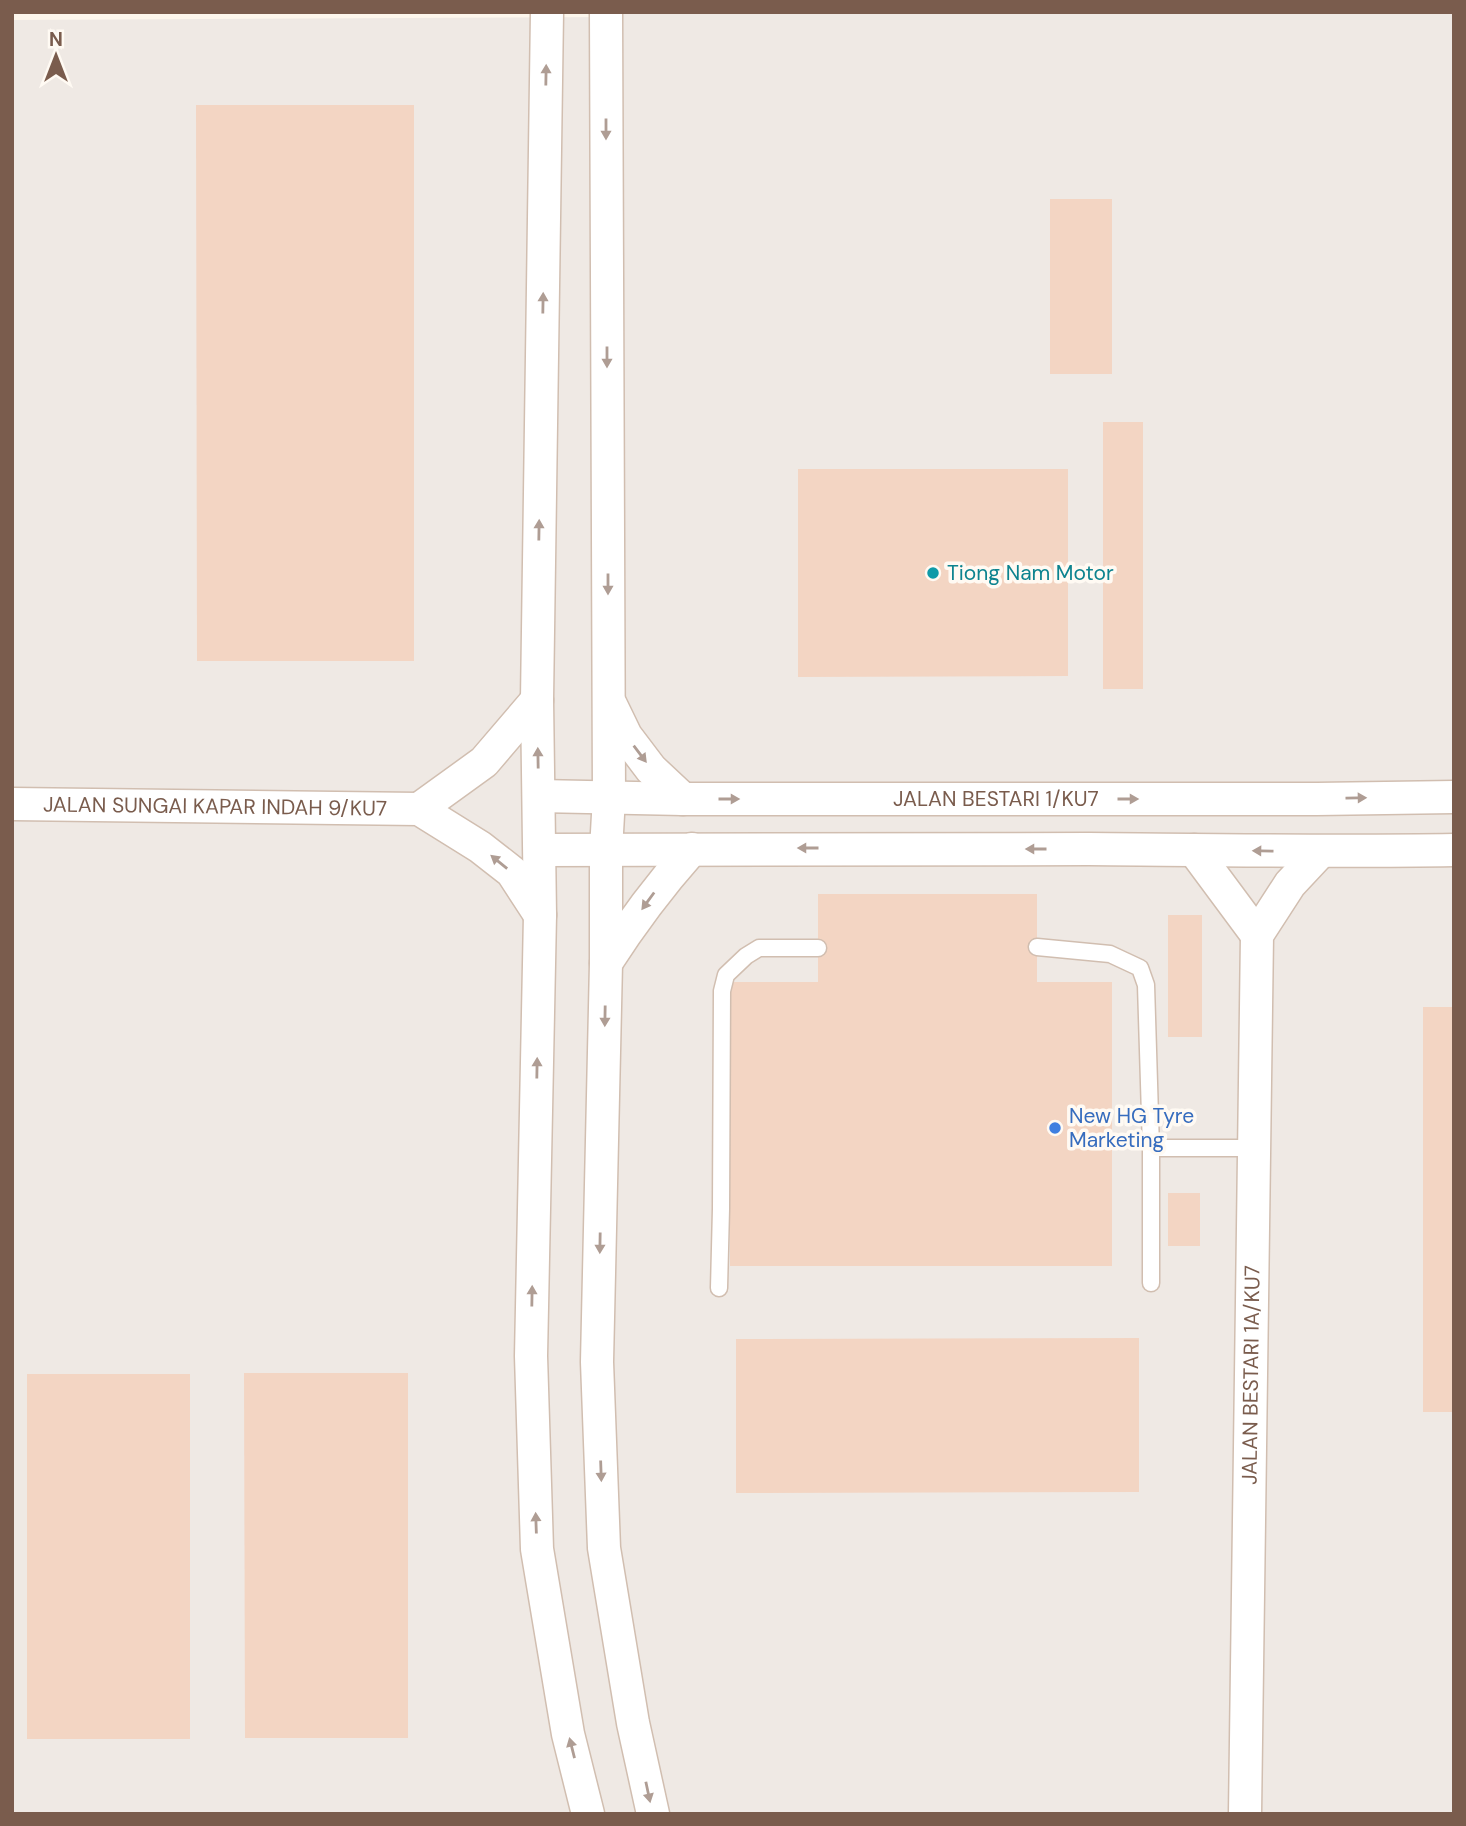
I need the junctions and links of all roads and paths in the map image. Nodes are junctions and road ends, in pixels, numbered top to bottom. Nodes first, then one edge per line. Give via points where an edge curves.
1 (547, 12) edge
2 (606, 12) edge
3 (537, 700) junction
4 (608, 701) junction
5 (539, 796) junction
6 (609, 797) junction
7 (1454, 797) edge
8 (683, 799) junction
9 (12, 804) edge
10 (419, 809) junction
11 (692, 849) junction
12 (540, 850) junction
13 (606, 850) junction
14 (1194, 850) junction
15 (1454, 850) edge
16 (1320, 852) junction
17 (540, 915) junction
18 (1257, 935) junction
19 (1037, 947) dead end
20 (818, 948) dead end
21 (606, 963) junction
22 (1151, 1148) junction
23 (1253, 1148) junction
24 (1151, 1283) dead end
25 (719, 1288) dead end
26 (588, 1814) edge
27 (653, 1814) edge
28 (1245, 1814) edge

3 -> 1 street
2 -> 4 street
5 -> 3 street
3 - 10 street via 484,762
4 - 6 street
4 -> 8 street via 651,769
5 - 6 street, JALAN BESTARI 1/KU7
5 - 12 street
6 - 8 street, JALAN BESTARI 1/KU7
6 - 13 street
8 -> 7 street, JALAN BESTARI 1/KU7
9 - 10 street, JALAN SUNGAI KAPAR INDAH 9/KU7
17 -> 10 street via 512,872
11 - 13 street
14 -> 11 street
11 -> 21 street via 658,888
12 - 13 street
12 - 17 street
13 - 21 street
16 -> 14 street
14 - 18 street
15 - 16 street
16 - 18 street via 1290,884
26 -> 17 street via 568,1734 537,1549 531,1356
18 - 23 street, JALAN BESTARI 1A/KU7
19 - 22 lane via 1110,954 1140,968 1146,985
20 - 25 lane via 759,948 726,975
21 -> 27 street via 597,1362 604,1548
22 - 23 lane
22 - 24 lane
23 - 28 street, JALAN BESTARI 1A/KU7

